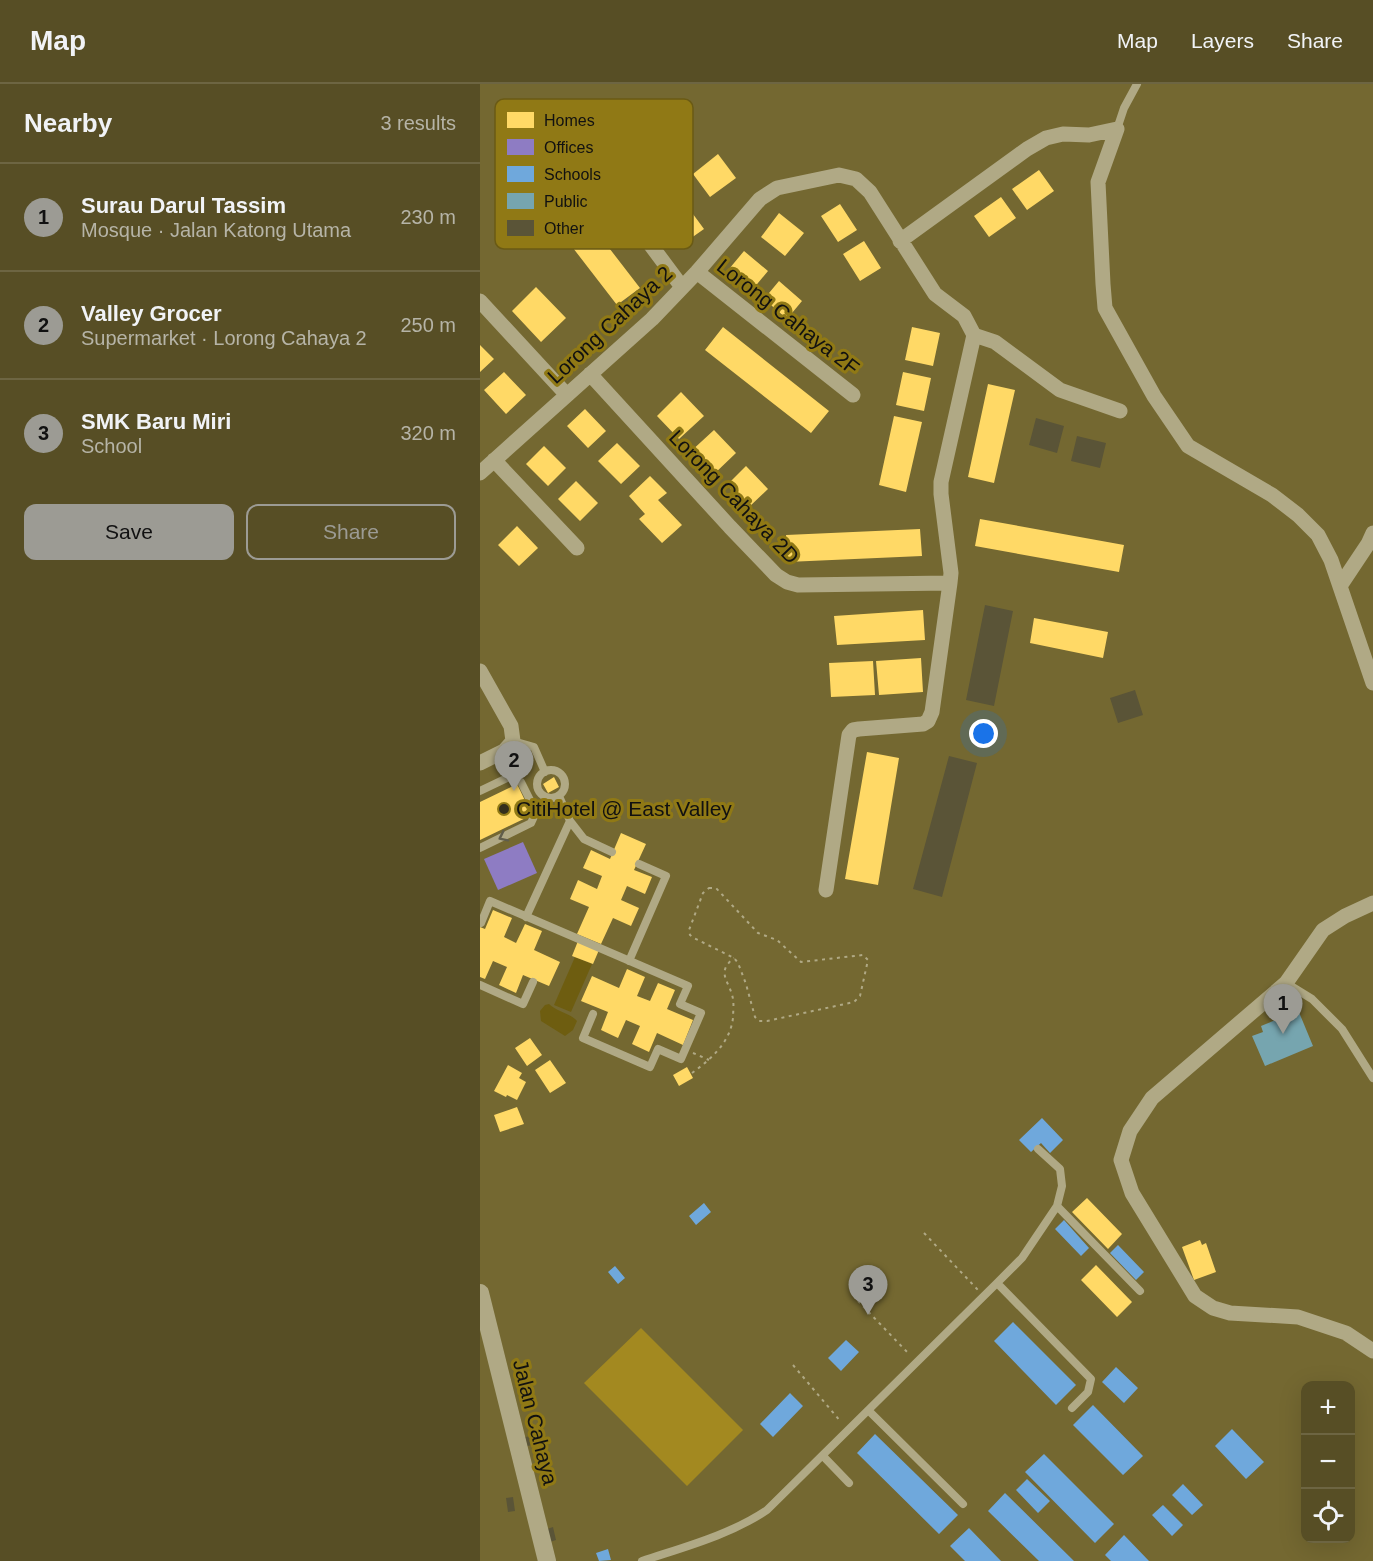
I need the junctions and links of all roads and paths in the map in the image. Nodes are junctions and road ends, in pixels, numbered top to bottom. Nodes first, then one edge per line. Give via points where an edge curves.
1 (1137, 84) edge
2 (1117, 129) junction
3 (900, 241) junction
4 (654, 249) edge
5 (697, 272) junction
6 (682, 287) junction
7 (480, 301) edge
8 (974, 336) junction
9 (590, 374) junction
10 (566, 394) junction
11 (853, 395) dead end
12 (1120, 411) dead end
13 (494, 460) junction
14 (480, 472) edge
15 (1373, 533) edge
16 (577, 548) dead end
17 (950, 583) junction
18 (1340, 586) junction
19 (480, 671) edge
20 (1373, 683) edge
21 (513, 741) junction
22 (480, 763) edge
23 (545, 772) junction
24 (480, 791) edge
25 (559, 796) junction
26 (570, 821) junction
27 (480, 848) edge
28 (612, 852) dead end
29 (639, 864) dead end
30 (826, 890) dead end
31 (1373, 903) edge
32 (526, 917) junction
33 (480, 922) edge
34 (734, 958) junction
35 (629, 961) junction
36 (533, 982) dead end
37 (1286, 983) junction
38 (480, 985) edge
39 (593, 1014) dead end
40 (685, 1049) junction
41 (709, 1060) junction
42 (692, 1073) dead end
43 (1373, 1078) edge
44 (1038, 1149) dead end
45 (1057, 1206) junction
46 (924, 1233) dead end
47 (997, 1283) junction
48 (1140, 1291) dead end
49 (480, 1293) edge
50 (984, 1296) junction
51 (858, 1301) dead end
52 (1373, 1351) edge
53 (917, 1363) junction
54 (793, 1365) dead end
55 (1072, 1408) dead end
56 (869, 1411) junction
57 (849, 1431) junction
58 (823, 1456) junction
59 (849, 1483) dead end
60 (963, 1504) dead end
61 (547, 1561) edge
62 (642, 1561) edge

1 - 2 lane
2 - 3 street via 1046,138
2 - 18 street via 1098,182 1105,308 1188,446 1272,495 1298,515 1318,535
3 - 5 street, Lorong Cahaya 2 via 870,192 856,178 839,175 777,188 760,199
3 - 8 street, Lorong Cahaya 2 via 935,294 964,316
4 - 6 street
5 - 6 street, Lorong Cahaya 2
5 - 11 street, Lorong Cahaya 2F
6 - 9 street, Lorong Cahaya 2
7 - 10 street
8 - 12 street via 995,342 1060,390
8 - 17 street via 941,482
9 - 10 street, Lorong Cahaya 2
9 - 17 street, Lorong Cahaya 2D via 776,575 787,582
10 - 13 street, Lorong Cahaya 2
13 - 14 street, Lorong Cahaya 2
13 - 16 street
15 - 18 street
17 - 30 street via 928,721 853,730 849,735
18 - 20 street
19 - 21 street via 511,726
21 - 22 street via 504,751
21 - 23 lane via 534,747
23 - 25 lane via 554,770 562,775 565,789
23 - 25 lane via 537,782 539,791 545,797
24 -> 27 lane via 509,777 521,782 536,812 531,823
25 - 26 lane
26 - 28 lane via 584,839
26 - 32 lane
29 - 35 lane via 666,876
31 - 37 street via 1323,930
32 - 33 lane via 490,901
32 - 35 lane
34 - 34 path via 690,934 703,893 709,888 716,888 758,933 777,940 801,962 863,955 868,960 860,996 854,1002 759,1021
34 - 41 path via 724,969 733,999 733,1020 725,1040
35 - 40 lane via 688,986 680,1004 701,1013
36 - 38 lane via 523,1004
37 - 43 lane via 1312,999 1342,1029
37 - 52 street via 1152,1098 1130,1131 1121,1160 1132,1193 1195,1296 1230,1313 1298,1317 1346,1333
39 - 40 lane via 583,1038 650,1067 658,1049 681,1059
40 - 41 path
41 - 42 path
44 - 45 lane via 1060,1169 1062,1186
45 - 47 lane via 1022,1258
45 - 48 lane
46 - 50 path
47 - 50 lane
47 - 55 lane via 1090,1379 1088,1392
49 - 61 street, Jalan Cahaya
50 - 53 lane
51 - 53 path
53 - 56 lane
54 - 57 path
56 - 57 lane
56 - 60 lane
57 - 58 lane
58 - 59 lane
58 - 62 lane via 752,1521

